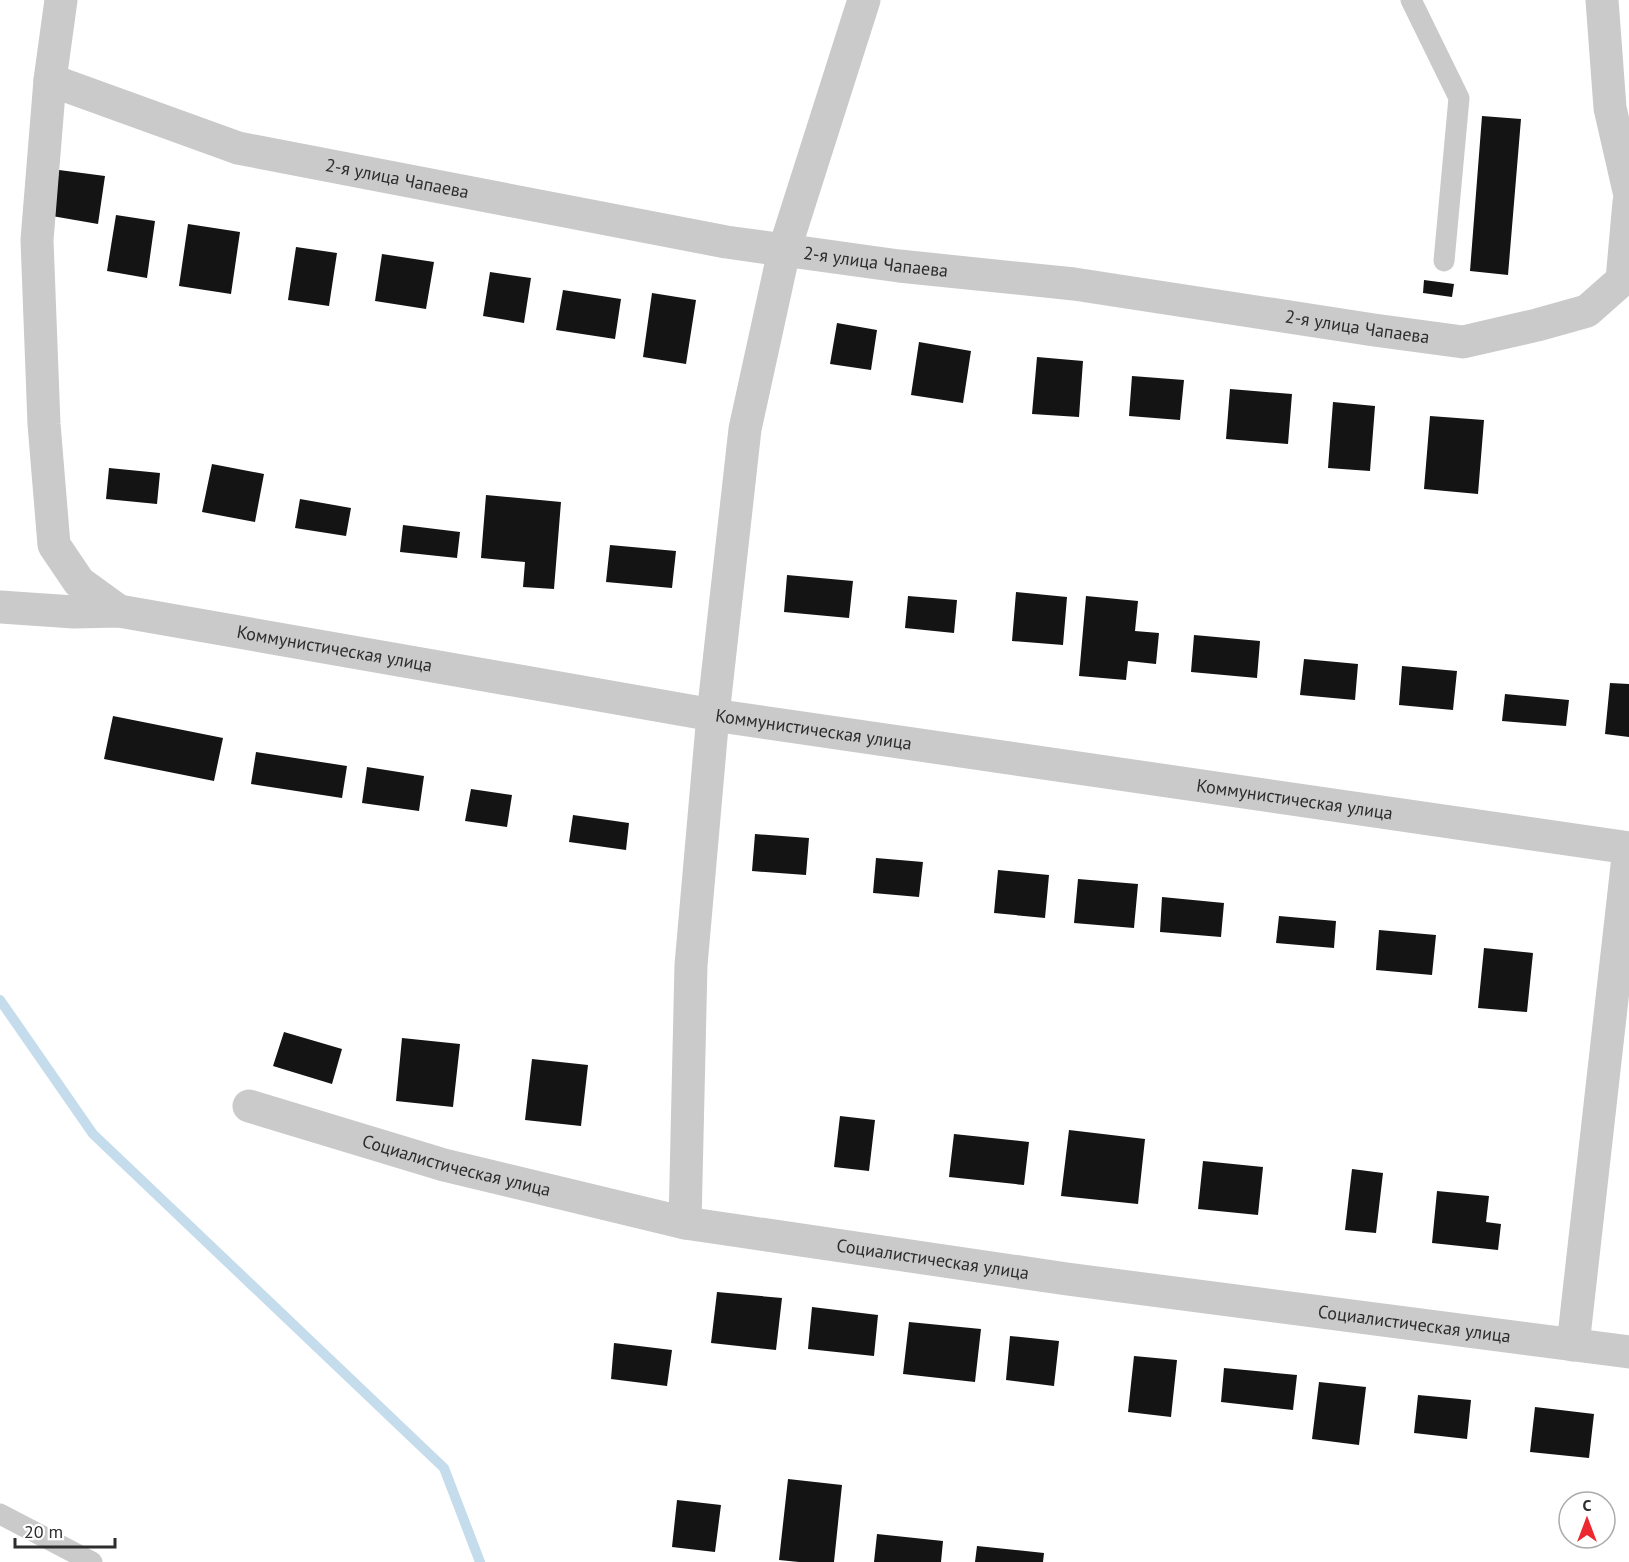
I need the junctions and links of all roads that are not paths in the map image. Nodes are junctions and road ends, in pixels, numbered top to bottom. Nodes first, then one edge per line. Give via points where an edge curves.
1 (62, 0) edge
2 (864, 0) edge
3 (1411, 0) edge
4 (1602, 0) edge
5 (50, 80) junction
6 (1629, 191) edge
7 (1629, 202) edge
8 (784, 251) junction
9 (1444, 261) dead end
10 (0, 607) edge
11 (119, 611) junction
12 (713, 715) junction
13 (1629, 848) edge
14 (249, 1106) dead end
15 (685, 1223) junction
16 (1574, 1345) junction
17 (1629, 1352) edge
18 (0, 1514) edge
19 (92, 1562) edge

1 - 5 street
2 - 8 street
3 - 9 lane via 1459,98
4 - 6 street via 1610,108
5 - 8 street, 2-я улица Чапаева via 238,148
5 - 11 street via 38,240 44,424 54,545 79,582
7 - 8 street, 2-я улица Чапаева via 1622,280 1587,311 1463,342 1074,284
8 - 12 street via 745,429
10 - 11 street, Коммунистическая улица
11 - 12 street, Коммунистическая улица
12 - 13 street, Коммунистическая улица
12 - 15 street via 692,965
13 - 16 street
14 - 15 street, Социалистическая улица via 444,1165
15 - 16 street, Социалистическая улица via 1067,1279
16 - 17 street, Социалистическая улица
18 - 19 lane

